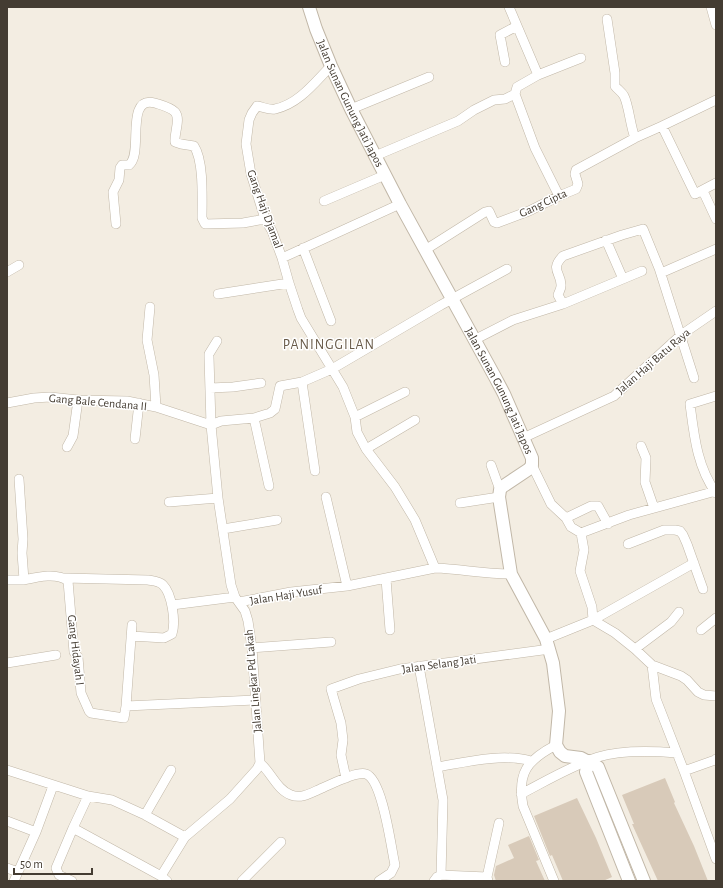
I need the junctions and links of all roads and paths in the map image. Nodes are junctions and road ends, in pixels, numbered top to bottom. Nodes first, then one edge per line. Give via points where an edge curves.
1 (309, 7) edge
2 (509, 7) edge
3 (711, 7) edge
4 (607, 19) dead end
5 (716, 25) edge
6 (517, 26) junction
7 (581, 58) dead end
8 (505, 62) dead end
9 (331, 66) junction
10 (538, 75) junction
11 (429, 77) dead end
12 (515, 94) junction
13 (716, 100) edge
14 (351, 109) junction
15 (662, 126) junction
16 (635, 138) junction
17 (375, 156) junction
18 (385, 175) junction
19 (716, 183) edge
20 (703, 191) junction
21 (559, 196) junction
22 (324, 201) dead end
23 (400, 204) junction
24 (266, 219) junction
25 (716, 219) edge
26 (116, 224) dead end
27 (606, 240) junction
28 (303, 248) junction
29 (716, 249) edge
30 (425, 250) junction
31 (282, 258) junction
32 (19, 265) dead end
33 (507, 269) dead end
34 (642, 271) dead end
35 (7, 272) edge
36 (661, 273) junction
37 (623, 279) junction
38 (289, 283) junction
39 (218, 294) dead end
40 (453, 299) junction
41 (563, 304) junction
42 (150, 307) dead end
43 (716, 311) edge
44 (331, 321) dead end
45 (681, 335) junction
46 (474, 340) junction
47 (216, 342) dead end
48 (332, 369) junction
49 (694, 378) dead end
50 (302, 382) junction
51 (261, 383) dead end
52 (210, 388) junction
53 (405, 392) dead end
54 (716, 396) edge
55 (78, 400) junction
56 (7, 403) edge
57 (139, 403) junction
58 (156, 407) junction
59 (355, 417) junction
60 (254, 418) junction
61 (416, 420) dead end
62 (211, 425) junction
63 (523, 438) junction
64 (135, 439) dead end
65 (641, 446) dead end
66 (67, 447) dead end
67 (366, 449) junction
68 (491, 465) dead end
69 (532, 465) junction
70 (315, 471) dead end
71 (19, 479) dead end
72 (269, 486) dead end
73 (716, 492) edge
74 (499, 493) junction
75 (326, 497) dead end
76 (218, 498) junction
77 (169, 502) dead end
78 (460, 502) dead end
79 (654, 508) junction
80 (566, 518) junction
81 (277, 520) dead end
82 (608, 524) junction
83 (223, 529) junction
84 (581, 533) junction
85 (628, 544) dead end
86 (694, 563) junction
87 (435, 568) junction
88 (511, 574) junction
89 (64, 578) junction
90 (386, 579) junction
91 (7, 580) edge
92 (24, 580) junction
93 (347, 586) junction
94 (703, 588) dead end
95 (237, 600) junction
96 (172, 605) junction
97 (679, 612) dead end
98 (716, 618) edge
99 (593, 620) junction
100 (132, 624) dead end
101 (390, 630) dead end
102 (701, 630) dead end
103 (131, 636) junction
104 (331, 642) dead end
105 (548, 644) junction
106 (252, 648) junction
107 (635, 648) junction
108 (56, 655) dead end
109 (7, 663) edge
110 (652, 665) junction
111 (419, 666) junction
112 (716, 696) edge
113 (255, 700) junction
114 (126, 706) junction
115 (556, 745) junction
116 (677, 753) junction
117 (716, 758) edge
118 (532, 761) junction
119 (588, 761) junction
120 (258, 766) junction
121 (437, 768) junction
122 (7, 770) edge
123 (171, 770) dead end
124 (684, 771) junction
125 (346, 778) junction
126 (53, 786) junction
127 (521, 794) junction
128 (88, 796) junction
129 (615, 809) junction
130 (603, 813) junction
131 (145, 815) junction
132 (7, 821) edge
133 (499, 823) dead end
134 (73, 828) junction
135 (36, 832) junction
136 (181, 835) junction
137 (280, 842) dead end
138 (715, 854) edge
139 (7, 868) edge
140 (18, 872) junction
141 (441, 875) junction
142 (164, 878) edge
143 (488, 879) edge
144 (14, 881) edge
145 (72, 881) edge
146 (242, 881) edge
147 (379, 881) edge
148 (434, 881) edge
149 (554, 881) edge
150 (629, 881) edge
151 (644, 881) edge

1 - 9 street, Jalan Sunan Gunung Jati Japos
2 - 6 street
3 - 5 street
4 - 16 street via 615,86 626,100
6 - 8 street via 500,35
6 - 10 street
7 - 10 street
9 - 14 street, Jalan Sunan Gunung Jati Japos
9 - 24 street, Gang Haji Djamal via 303,95 274,109 257,106 249,120 247,157
10 - 12 street via 517,87
11 - 14 street
12 - 17 street via 505,99 494,100 458,121
12 - 21 street via 535,148
13 - 15 street, Gang Cipta
14 - 17 street, Jalan Sunan Gunung Jati Japos
15 - 16 street, Gang Cipta
15 - 20 street via 695,194
16 - 21 street, Gang Cipta via 576,170 576,189
17 - 18 street, Jalan Sunan Gunung Jati Japos
18 - 22 street
18 - 23 street, Jalan Sunan Gunung Jati Japos
19 - 20 street
20 - 25 street
21 - 30 street, Gang Cipta via 496,223 489,212 485,212
23 - 28 street
23 - 30 street, Jalan Sunan Gunung Jati Japos
24 - 26 street via 243,223 205,224 202,218 198,153 194,146 175,142 177,120 174,110 147,102 142,104 139,110 133,159 129,165 122,165 120,168 119,180 113,192
24 - 31 street, Gang Haji Djamal
27 - 36 street via 643,229
27 - 37 street
27 - 41 street via 567,254 558,261 562,285 558,295
28 - 31 street
28 - 44 street
29 - 36 street
30 - 40 street, Jalan Sunan Gunung Jati Japos
31 - 38 street, Gang Haji Djamal
32 - 35 street
33 - 40 street
34 - 37 street
36 - 45 street
37 - 41 street
38 - 39 street
38 - 48 street, Gang Haji Djamal via 301,318
40 - 46 street, Jalan Sunan Gunung Jati Japos
40 - 48 street
41 - 46 street via 513,320
42 - 58 street via 147,340 154,375
43 - 45 street, Jalan Haji Batu Raya
45 - 49 street
45 - 63 street, Jalan Haji Batu Raya via 614,396
46 - 63 street, Jalan Sunan Gunung Jati Japos via 504,394
47 - 52 street, Jalan Haji Yusuf via 209,354
48 - 50 street
48 - 59 street, Gang Haji Djamal via 343,387
50 - 60 street via 280,386 274,411
50 - 70 street
51 - 52 street
52 - 62 street, Jalan Haji Yusuf
53 - 59 street
54 - 73 street via 690,404 699,459 705,477
55 - 56 street, Gang Bale Cendana II via 50,397
55 - 57 street, Gang Bale Cendana II
55 - 66 street via 73,436
57 - 58 street, Gang Bale Cendana II
57 - 64 street
58 - 62 street, Gang Bale Cendana II
59 - 67 street, Gang Haji Djamal via 357,432
60 - 62 street via 221,421
60 - 72 street
61 - 67 street
62 - 76 street, Jalan Haji Yusuf
63 - 69 street, Jalan Sunan Gunung Jati Japos via 532,458
65 - 79 street via 646,458 645,482
67 - 87 street, Gang Haji Djamal via 395,487 415,520
68 - 74 street
69 - 74 street, Jalan Sunan Gunung Jati Japos via 526,472 506,483
69 - 80 street via 551,504
71 - 92 street
73 - 79 street
74 - 78 street
74 - 88 street
75 - 93 street
76 - 77 street
76 - 83 street, Jalan Haji Yusuf
79 - 82 street
80 - 82 street via 591,506 598,506
80 - 84 street via 571,527
81 - 83 street
82 - 84 street
83 - 95 street, Jalan Haji Yusuf via 231,585
84 - 99 street via 584,550 580,571 592,607
85 - 86 street via 664,530 675,530 684,535
86 - 94 street
86 - 99 street, Jalan Selang Jati
87 - 88 street, Jalan Haji Yusuf
87 - 90 street, Jalan Haji Yusuf
88 - 105 street
89 - 92 street via 56,576
89 - 96 street via 157,582 163,585
89 - 114 street, Gang Hidayah I via 69,585 74,652 78,657 81,693 89,711 124,718
90 - 93 street, Jalan Haji Yusuf
90 - 101 street
91 - 92 street
93 - 95 street, Jalan Haji Yusuf
95 - 96 street
95 - 106 street, Jalan Lingkar Pd Lakah via 248,620
96 - 103 street via 172,634 164,638
97 - 107 street via 671,622
98 - 102 street
99 - 105 street, Jalan Selang Jati
99 - 107 street
100 - 103 street
103 - 114 street
104 - 106 street
105 - 111 street, Jalan Selang Jati
105 - 115 street via 559,711
106 - 113 street, Jalan Lingkar Pd Lakah
107 - 110 street
108 - 109 street
110 - 112 street via 681,676 704,695
110 - 116 street via 656,699
111 - 121 street
111 - 125 street, Jalan Selang Jati via 359,679 331,689 341,723 341,755
113 - 114 street
113 - 120 street, Jalan Lingkar Pd Lakah
115 - 118 street
115 - 119 street via 565,756
116 - 119 street via 614,753
116 - 124 street
117 - 124 street
118 - 121 street via 522,758 482,760
118 - 127 street via 525,769 521,780
119 - 127 street
119 - 129 street via 598,767
119 - 130 street via 586,772
120 - 125 street via 285,792 293,796 307,795
120 - 136 street via 230,799
121 - 141 street via 443,800
122 - 126 street
123 - 131 street
124 - 138 street
125 - 147 street via 366,774 371,778 382,801 395,865 391,873
126 - 128 street
126 - 135 street
127 - 149 street via 523,806
128 - 131 street via 112,800
128 - 134 street
129 - 130 street
129 - 151 street
130 - 150 street
131 - 136 street
132 - 135 street
133 - 143 street
134 - 142 street
134 - 145 street via 56,868 59,875
135 - 140 street
136 - 142 street
137 - 146 street
139 - 140 street
140 - 144 street
141 - 143 street
141 - 148 street

